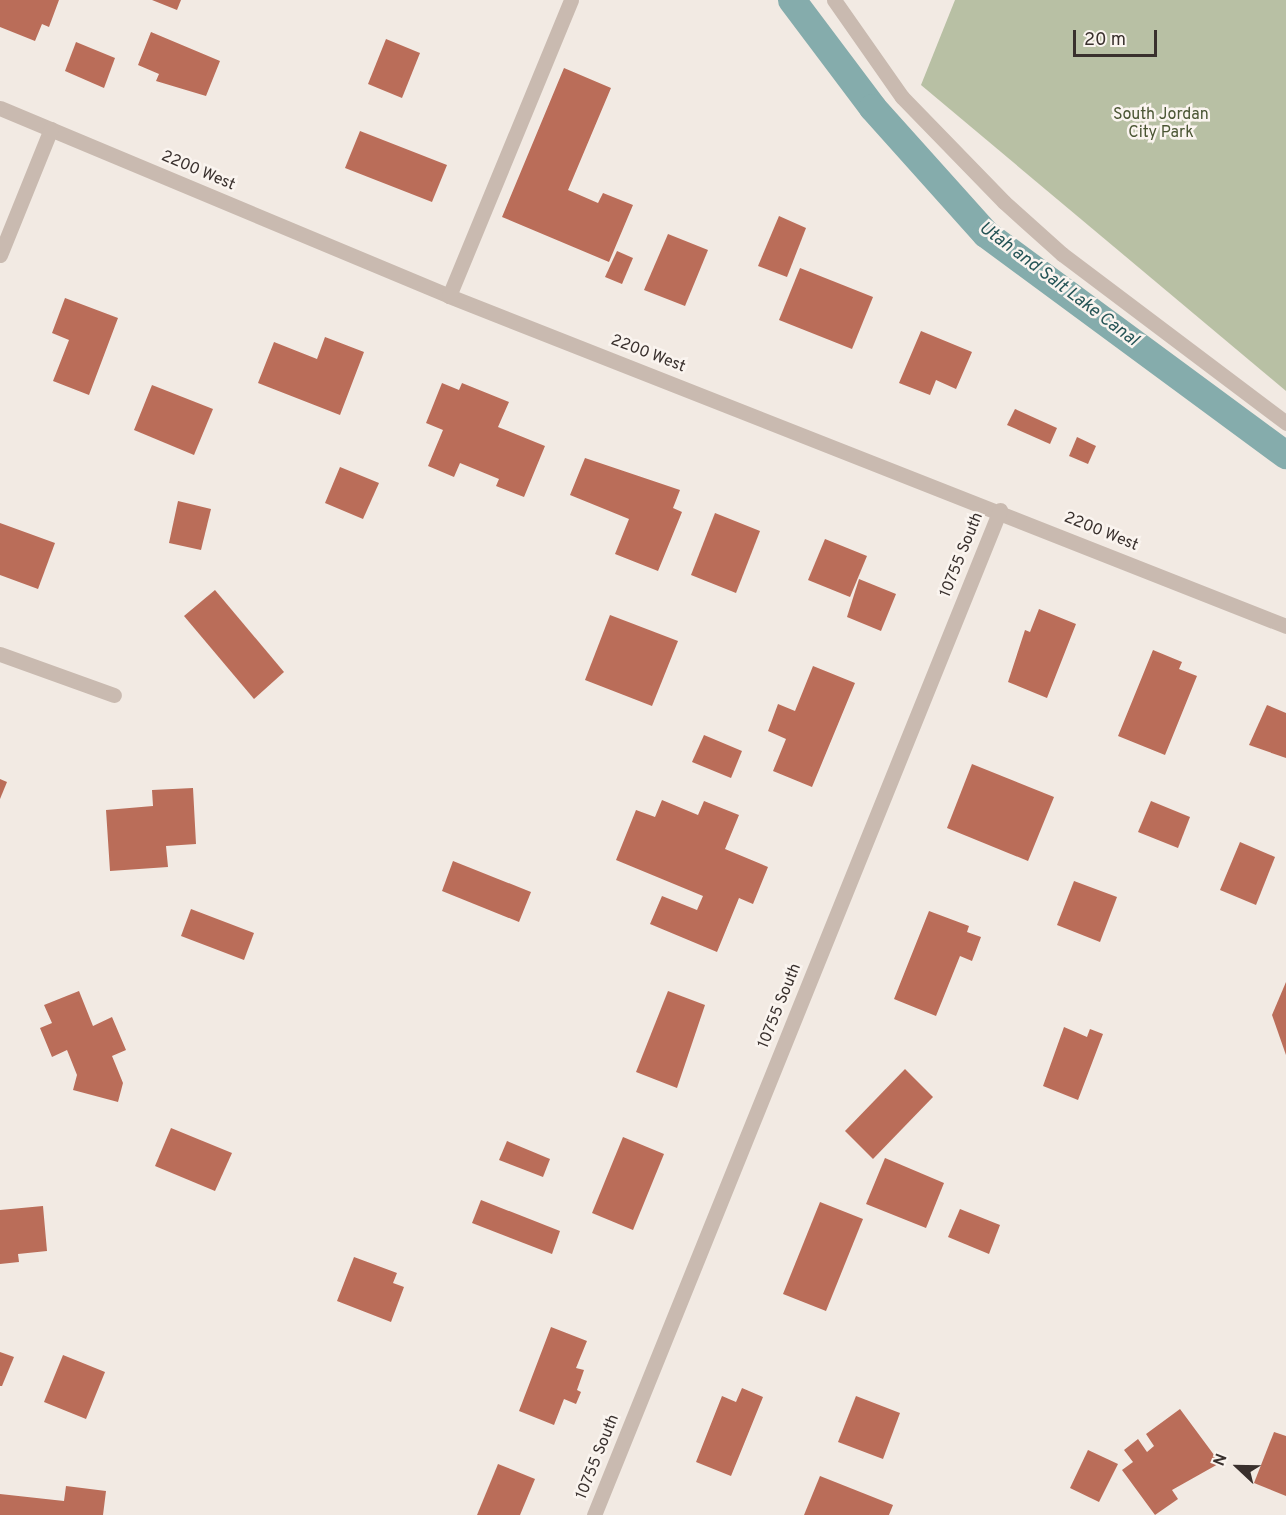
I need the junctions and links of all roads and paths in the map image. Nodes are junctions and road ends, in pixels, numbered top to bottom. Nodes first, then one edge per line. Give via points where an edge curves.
1 (571, 0) edge
2 (834, 0) edge
3 (0, 108) edge
4 (51, 129) junction
5 (0, 255) edge
6 (449, 296) junction
7 (1286, 423) edge
8 (1000, 510) junction
9 (1286, 626) edge
10 (0, 654) edge
11 (114, 695) dead end
12 (594, 1515) edge

1 - 6 street
2 - 7 street via 902,96 1004,202 1062,254
3 - 4 street, 2200 West
4 - 5 street
4 - 6 street, 2200 West
6 - 8 street, 2200 West
8 - 9 street, 2200 West
8 - 12 street, 10755 South
10 - 11 street

